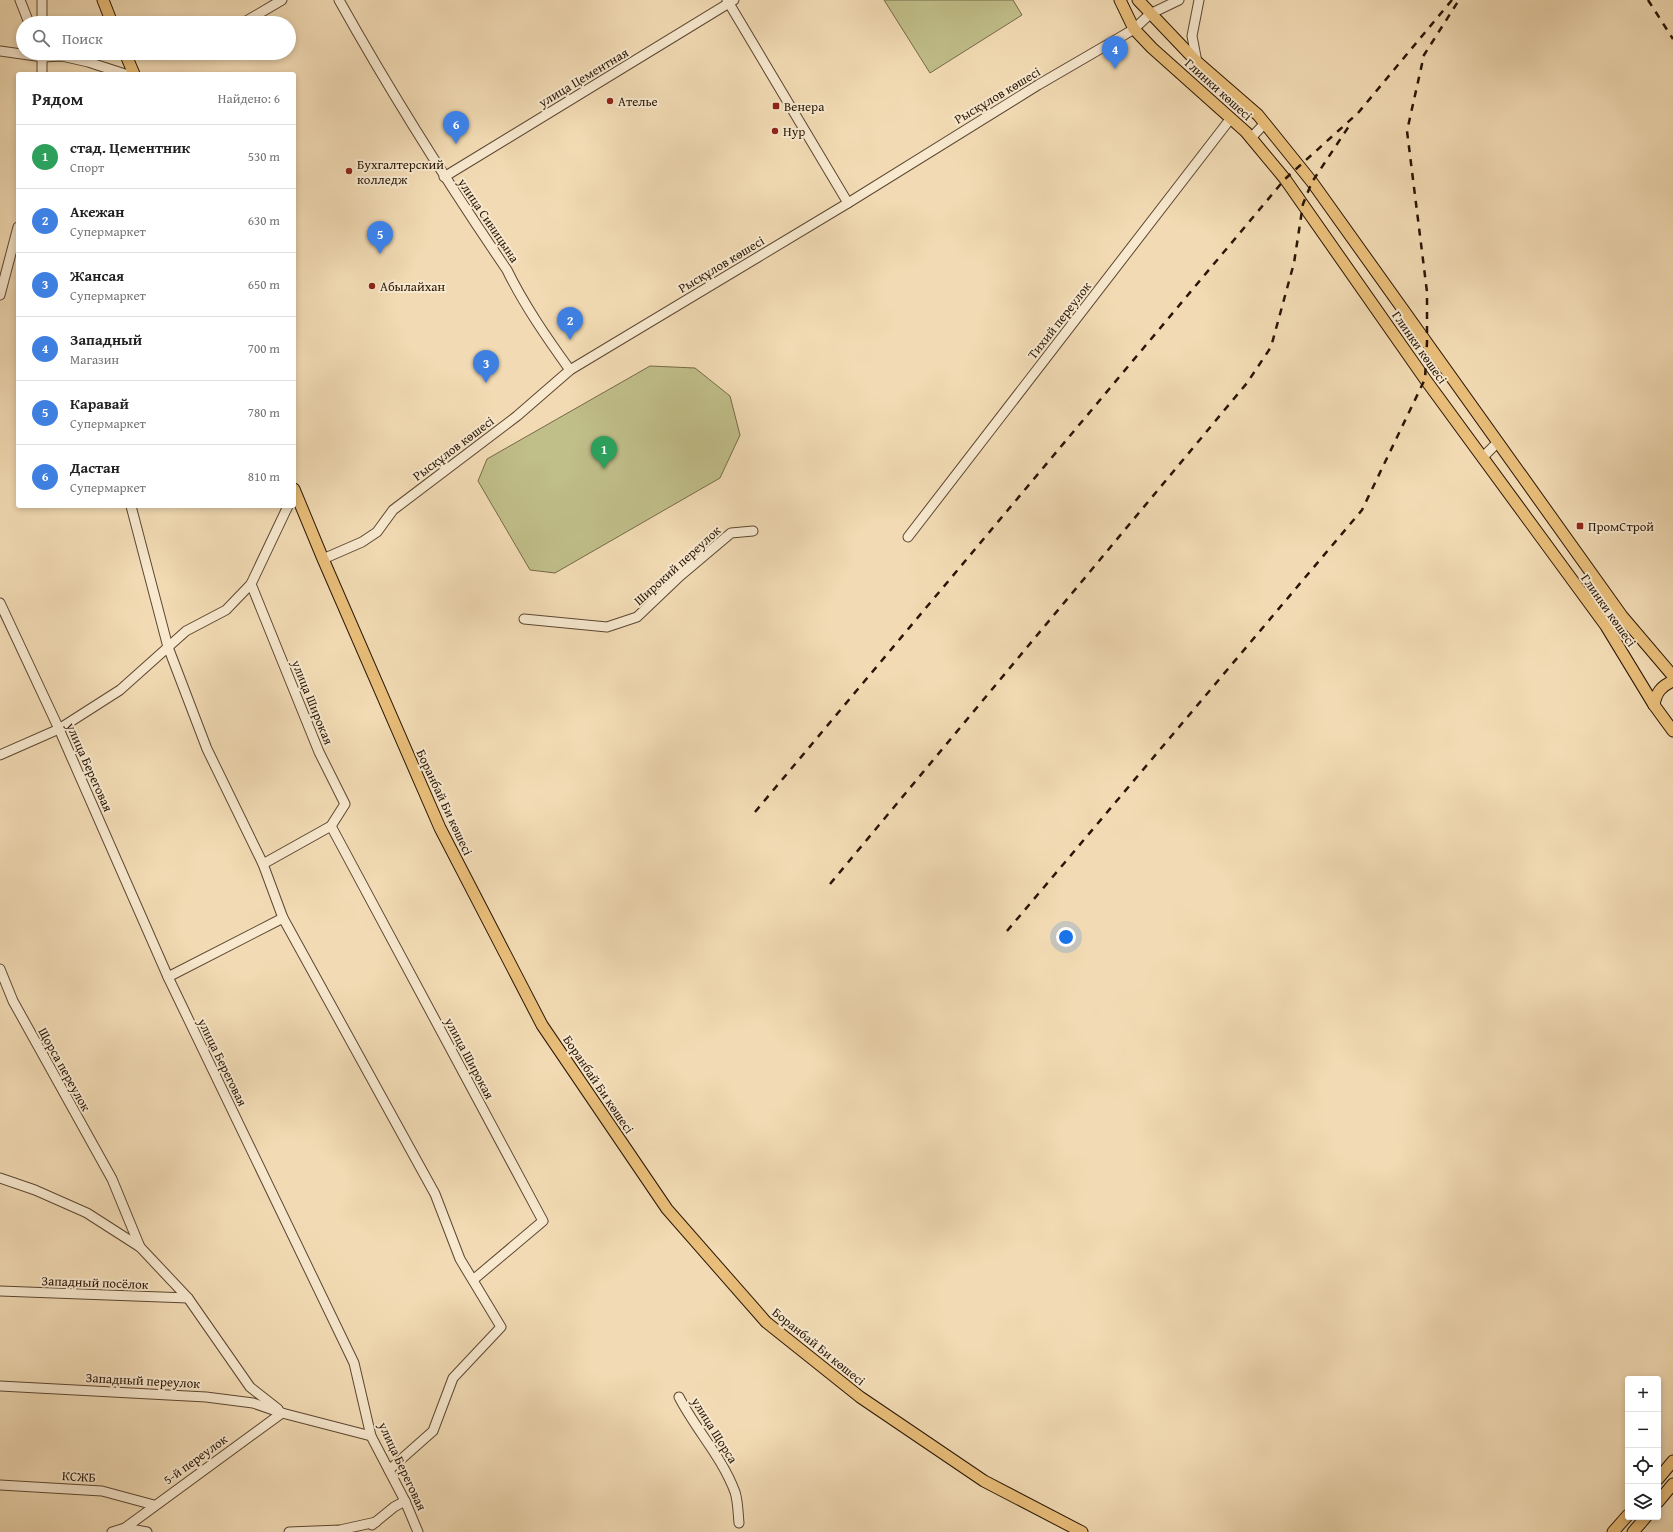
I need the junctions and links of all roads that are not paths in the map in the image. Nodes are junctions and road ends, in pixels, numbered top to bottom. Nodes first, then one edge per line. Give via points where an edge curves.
1 (20, 0) edge
2 (42, 0) edge
3 (103, 0) edge
4 (282, 0) edge
5 (339, 0) edge
6 (1120, 0) edge
7 (1138, 0) edge
8 (1179, 0) edge
9 (1199, 0) edge
10 (730, 1) edge
11 (1150, 14) junction
12 (26, 16) edge
13 (42, 16) edge
14 (109, 16) edge
15 (255, 16) edge
16 (1134, 29) junction
17 (0, 51) edge
18 (16, 52) edge
19 (42, 60) edge
20 (79, 60) edge
21 (128, 60) edge
22 (1197, 62) junction
23 (42, 72) edge
24 (119, 72) edge
25 (133, 72) edge
26 (1231, 118) junction
27 (1265, 123) junction
28 (1251, 138) junction
29 (444, 177) junction
30 (848, 203) junction
31 (16, 235) edge
32 (0, 295) edge
33 (570, 370) junction
34 (1498, 442) junction
35 (1482, 458) junction
36 (296, 497) edge
37 (132, 508) edge
38 (287, 508) edge
39 (753, 531) dead end
40 (908, 537) dead end
41 (322, 559) junction
42 (251, 584) junction
43 (0, 603) edge
44 (524, 619) dead end
45 (168, 647) junction
46 (1673, 677) edge
47 (1654, 705) junction
48 (58, 729) junction
49 (1673, 731) edge
50 (0, 755) edge
51 (331, 826) junction
52 (263, 864) junction
53 (283, 918) junction
54 (0, 969) edge
55 (168, 977) junction
56 (0, 1178) edge
57 (140, 1247) junction
58 (473, 1280) junction
59 (0, 1291) edge
60 (188, 1298) junction
61 (0, 1386) edge
62 (679, 1397) dead end
63 (282, 1413) junction
64 (371, 1436) junction
65 (1673, 1461) edge
66 (389, 1470) junction
67 (1661, 1475) edge
68 (1673, 1484) edge
69 (0, 1485) edge
70 (1661, 1498) edge
71 (404, 1501) junction
72 (154, 1505) junction
73 (1625, 1518) edge
74 (1643, 1520) edge
75 (376, 1522) junction
76 (739, 1523) dead end
77 (125, 1528) junction
78 (112, 1532) edge
79 (147, 1532) edge
80 (289, 1532) edge
81 (359, 1532) edge
82 (418, 1532) edge
83 (1082, 1532) edge
84 (1613, 1532) edge
85 (1633, 1532) edge

1 - 12 street
2 - 13 street
3 - 14 main road
4 - 15 street
5 - 29 street, улица Синицына via 372,60
6 - 16 main road, Глинки көшесі
7 - 11 main road, Глинки көшесі
8 - 11 street, Рысқұлов көшесі
9 - 22 street via 1192,36
10 - 29 street, улица Цементная
10 - 30 street
11 - 16 street, Рысқұлов көшесі
11 - 22 main road, Глинки көшесі
16 - 26 main road, Глинки көшесі
16 - 30 street, Рысқұлов көшесі via 1038,85
17 - 18 street
19 - 23 street
20 - 24 street
21 - 25 main road
22 - 27 main road, Глинки көшесі
26 - 28 main road, Глинки көшесі
26 - 40 street, Тихий переулок
27 - 28 street
27 - 34 main road, Глинки көшесі via 1312,182
28 - 35 main road, Глинки көшесі via 1290,186
29 - 33 street, улица Синицына
30 - 33 street, Рысқұлов көшесі
31 - 32 street
33 - 41 street, Рысқұлов көшесі via 517,416 393,510 377,532 362,542
34 - 35 street
34 - 46 main road, Глинки көшесі via 1622,616
35 - 47 main road, Глинки көшесі via 1606,626
36 - 41 main road, Боранбай Би көшесі
37 - 45 street
38 - 42 street
39 - 44 street, Широкий переулок via 731,533 637,617 607,627
41 - 83 main road, Боранбай Би көшесі via 440,828 542,1025 667,1209 766,1322 860,1397 984,1481
42 - 45 street via 226,610 186,631
42 - 51 street, улица Широкая via 319,752 344,804
43 - 48 street, улица Береговая
45 - 48 street via 120,690
45 - 52 street via 207,749
46 - 47 main road via 1661,688
47 - 49 main road, Глинки көшесі
48 - 50 street
48 - 55 street, улица Береговая
51 - 52 street
51 - 58 street, улица Широкая via 543,1221
52 - 53 street
53 - 55 street
53 - 58 street via 435,1194 460,1259
54 - 57 street, Щорса переулок via 13,1001 112,1179
55 - 64 street, улица Береговая via 354,1362
56 - 57 street via 87,1213
57 - 60 street
58 - 66 street via 501,1327 453,1378 433,1431
59 - 60 street, Западный посёлок
60 - 63 street via 250,1387
61 - 63 street, Западный переулок via 206,1397 253,1403
62 - 76 street, улица Щорса via 720,1461 736,1494
63 - 64 street, Западный переулок
63 - 72 street, 5-й переулок
64 - 66 street, улица Береговая
65 - 67 main road
66 - 71 street, улица Береговая
68 - 70 main road
69 - 72 street, КСЖБ via 102,1491
71 - 75 street
71 - 82 street, улица Береговая
72 - 77 street, 5-й переулок
73 - 84 main road
74 - 85 main road
75 - 80 street via 340,1530
75 - 81 street
77 - 78 street, 5-й переулок
77 - 79 street, 5-й переулок

